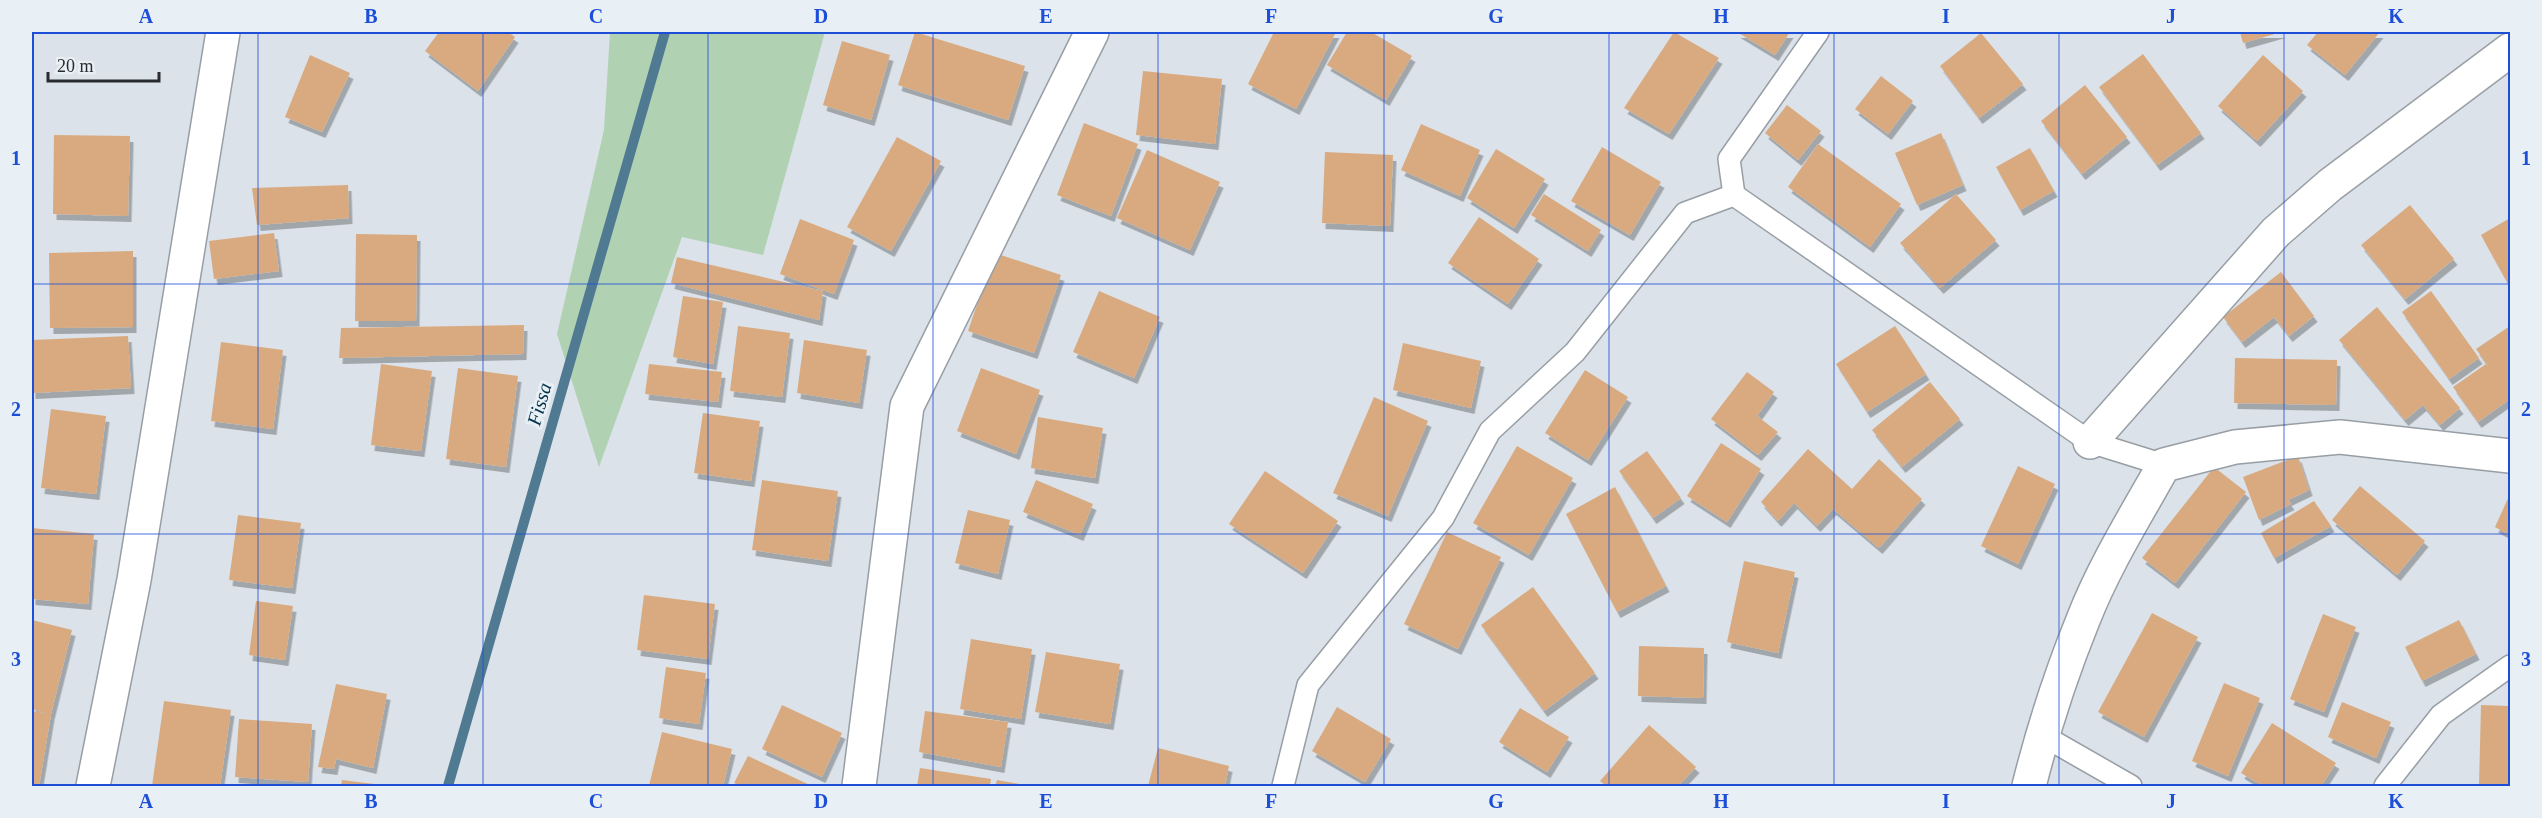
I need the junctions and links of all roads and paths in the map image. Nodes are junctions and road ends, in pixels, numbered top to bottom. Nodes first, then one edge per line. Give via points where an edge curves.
1 (223, 32) edge
2 (1092, 32) edge
3 (1818, 32) edge
4 (2511, 50) edge
5 (1734, 195) junction
6 (2090, 442) junction
7 (2511, 456) edge
8 (2164, 465) junction
9 (2511, 666) edge
10 (2042, 735) junction
11 (93, 786) edge
12 (859, 786) edge
13 (1283, 786) edge
14 (2029, 786) edge
15 (2131, 786) edge
16 (2385, 786) edge

1 - 11 street via 134,580
2 - 12 street via 907,406
3 - 5 lane via 1729,159
4 - 6 street via 2330,185 2276,232
5 - 6 lane
5 - 13 lane via 1685,213 1575,352 1490,431 1443,518 1308,685
6 - 8 lane
7 - 8 street via 2340,437 2235,447
8 - 10 street via 2083,619
9 - 16 lane via 2442,715
10 - 14 street
10 - 15 lane

